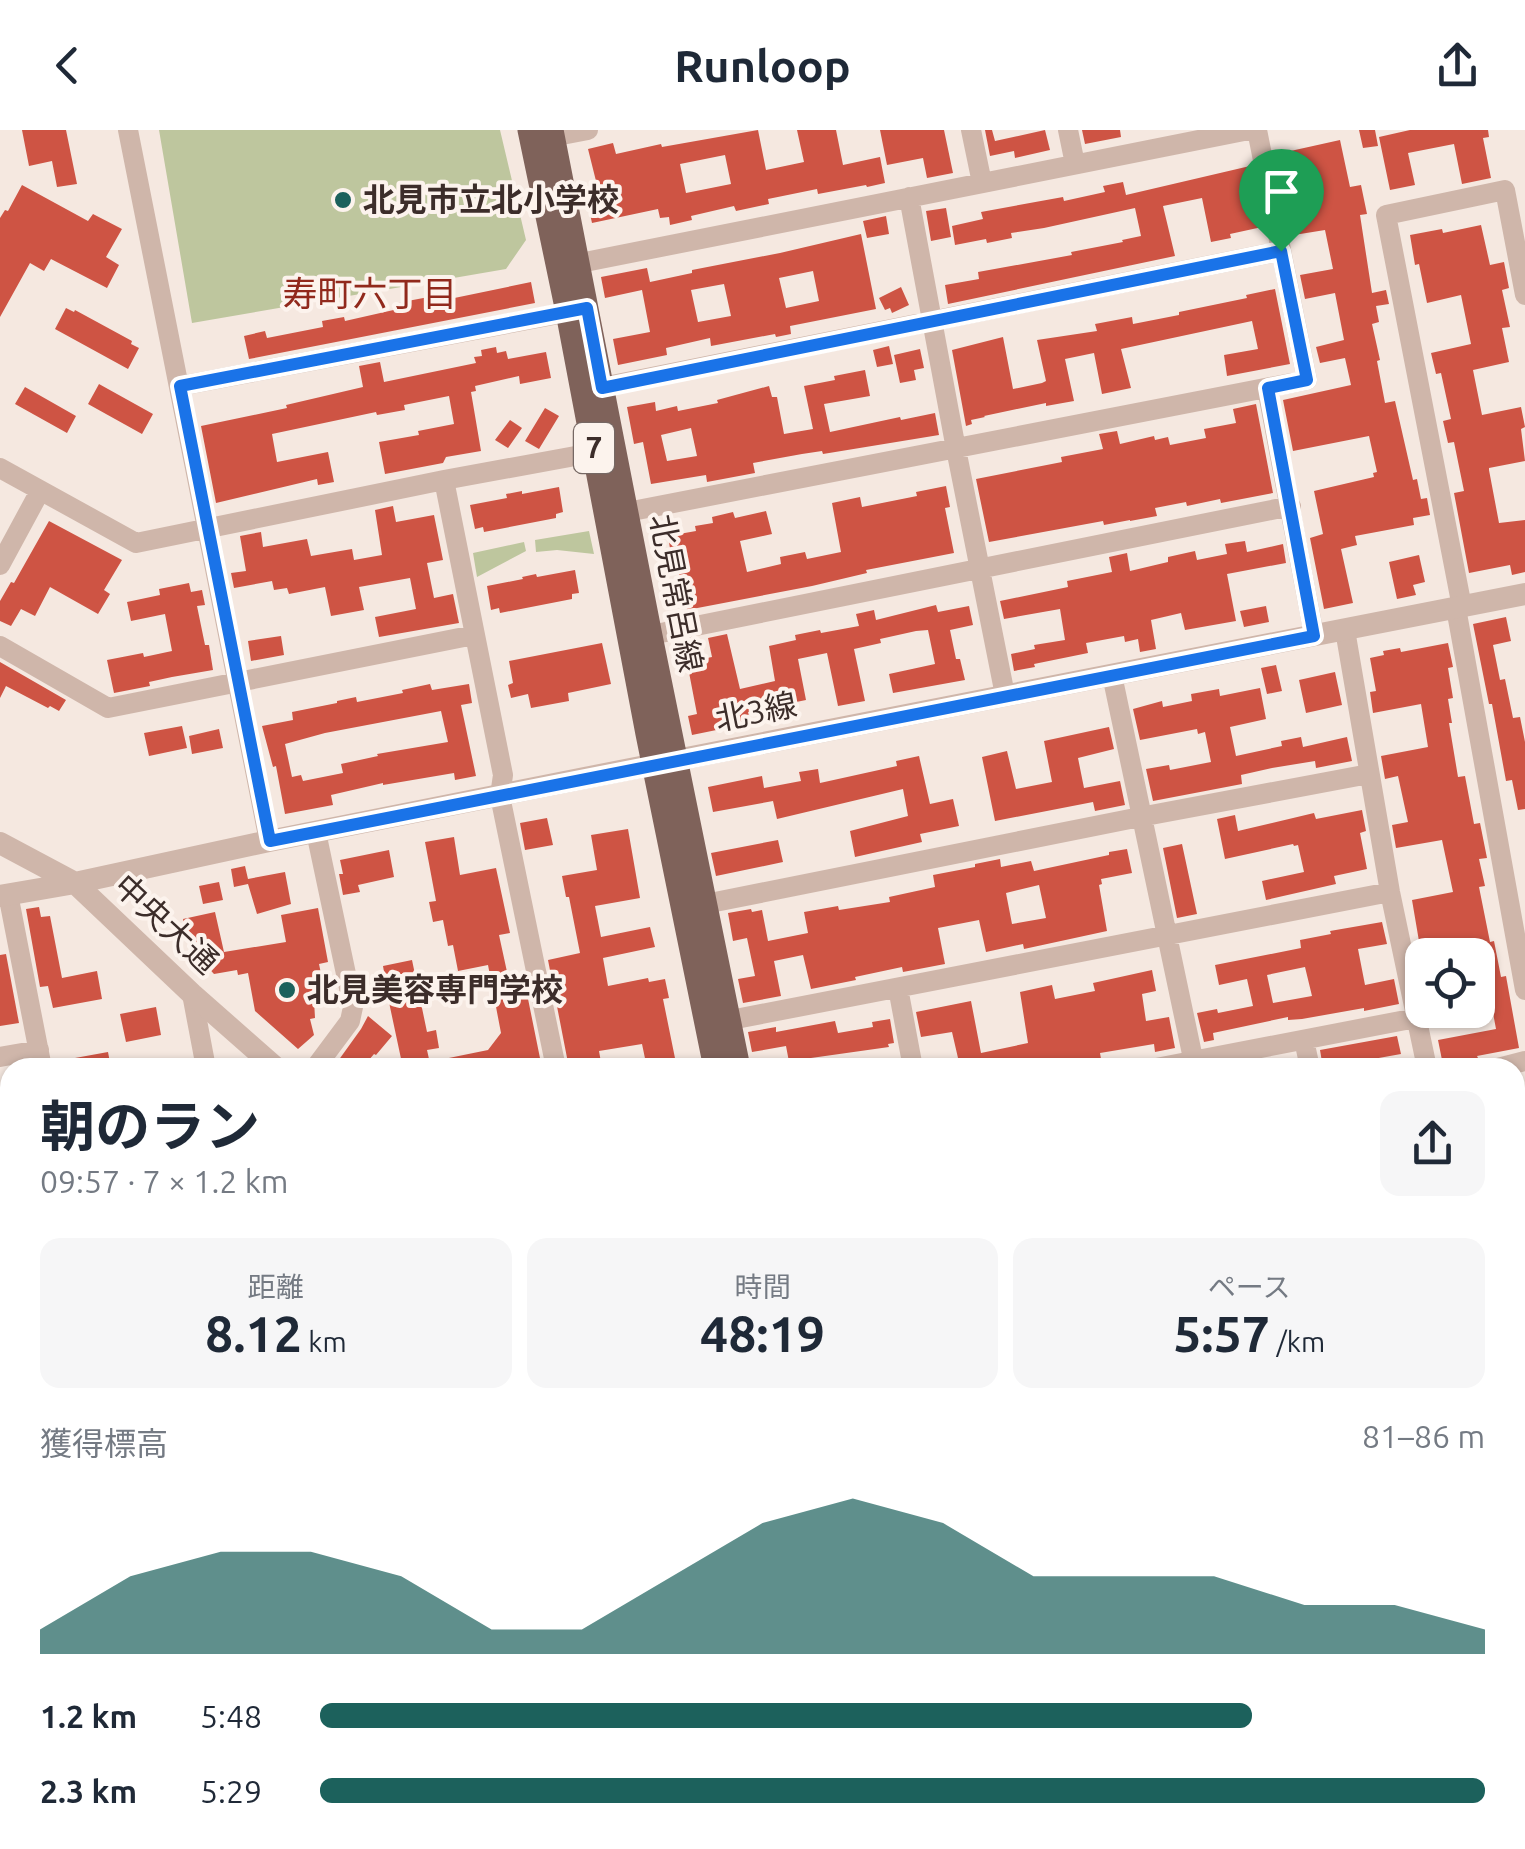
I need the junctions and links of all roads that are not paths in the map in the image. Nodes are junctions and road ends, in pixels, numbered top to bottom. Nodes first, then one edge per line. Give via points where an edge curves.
1 (128, 130) edge
2 (588, 130) edge
3 (971, 130) edge
4 (1068, 130) edge
5 (1249, 130) edge
6 (1257, 130) edge
7 (542, 135) edge
8 (1165, 138) edge
9 (1076, 164) junction
10 (982, 183) junction
11 (909, 197) junction
12 (1281, 251) junction
13 (568, 265) junction
14 (1525, 295) edge
15 (577, 310) junction
16 (931, 322) junction
17 (180, 386) junction
18 (602, 388) junction
19 (1268, 388) junction
20 (956, 450) junction
21 (604, 451) junction
22 (0, 468) edge
23 (444, 480) junction
24 (40, 491) junction
25 (1291, 506) junction
26 (627, 512) junction
27 (206, 530) junction
28 (0, 565) edge
29 (980, 568) junction
30 (1525, 594) edge
31 (1459, 607) junction
32 (1345, 630) junction
33 (474, 635) junction
34 (1314, 636) junction
35 (640, 637) junction
36 (0, 646) edge
37 (1112, 675) junction
38 (238, 682) junction
39 (1005, 695) junction
40 (665, 764) junction
41 (1369, 774) junction
42 (500, 796) junction
43 (1140, 817) junction
44 (316, 832) junction
45 (270, 841) junction
46 (0, 843) edge
47 (1525, 866) edge
48 (1502, 870) junction
49 (74, 883) junction
50 (1390, 892) junction
51 (4, 895) edge
52 (705, 904) junction
53 (1167, 936) junction
54 (1522, 959) edge
55 (1405, 965) edge
56 (898, 988) junction
57 (1525, 990) edge
58 (192, 994) junction
59 (1405, 1020) edge
60 (718, 1023) junction
61 (1418, 1028) edge
62 (1304, 1040) junction
63 (0, 1057) edge
64 (40, 1058) edge
65 (204, 1058) edge
66 (265, 1058) edge
67 (322, 1058) edge
68 (554, 1058) edge
69 (716, 1058) edge
70 (734, 1058) edge
71 (911, 1058) edge
72 (1193, 1058) edge
73 (1222, 1058) edge
74 (1308, 1058) edge
75 (1425, 1058) edge

1 - 17 street
2 - 7 street
3 - 10 street
4 - 9 street
5 - 8 street
6 - 12 street
7 - 13 main road, 北見常呂線 / 7
8 - 9 street
9 - 10 street
10 - 11 street
11 - 13 street
11 - 16 street
12 - 16 street
12 - 19 street via 1307,380
13 - 15 main road, 北見常呂線 / 7
14 - 31 street via 1505,190 1386,215
15 - 17 street
15 - 18 main road, 北見常呂線 / 7
15 - 21 main road, 北見常呂線 / 7
16 - 18 street
16 - 20 street
17 - 27 street
18 - 21 main road, 北見常呂線 / 7
19 - 20 street
19 - 25 street
20 - 26 street
20 - 29 street
21 - 23 street
21 - 26 main road, 北見常呂線 / 7
21 - 35 main road, 北見常呂線 / 7
22 - 24 street
23 - 27 street
23 - 33 street
24 - 27 street via 136,544
24 - 28 street
25 - 29 street
25 - 34 street
26 - 35 main road, 北見常呂線 / 7
27 - 38 street
29 - 35 street
29 - 39 street
30 - 31 street, 北3線
31 - 32 street, 北3線
31 - 48 street
32 - 34 street, 北3線
32 - 41 street
33 - 38 street
33 - 42 street via 503,775
34 - 37 street, 北3線
35 - 40 main road, 北見常呂線 / 7
36 - 38 street via 108,708
37 - 39 street, 北3線
37 - 43 street
38 - 45 street
39 - 40 street, 北3線
40 - 42 street, 北3線
40 - 52 main road, 北見常呂線 / 7
40 - 60 main road, 北見常呂線 / 7
41 - 43 street
41 - 50 street
42 - 44 street, 北3線
42 - 68 street
43 - 52 street
43 - 53 street
44 - 45 street, 北3線
44 - 67 street via 353,1008
45 - 49 street, 北3線
46 - 49 street, 中央大通
47 - 48 street
48 - 54 street
49 - 51 street, 北3線
49 - 58 street, 中央大通
50 - 53 street
50 - 55 street
51 - 64 street
52 - 60 main road, 北見常呂線 / 7
53 - 56 street
53 - 72 street
54 - 57 street
56 - 60 street
56 - 71 street
58 - 65 street
58 - 66 street, 中央大通
59 - 62 street
60 - 69 main road, 北見常呂線 / 7
60 - 70 main road, 北見常呂線 / 7
61 - 75 street
62 - 73 street
62 - 74 street
63 - 64 street

